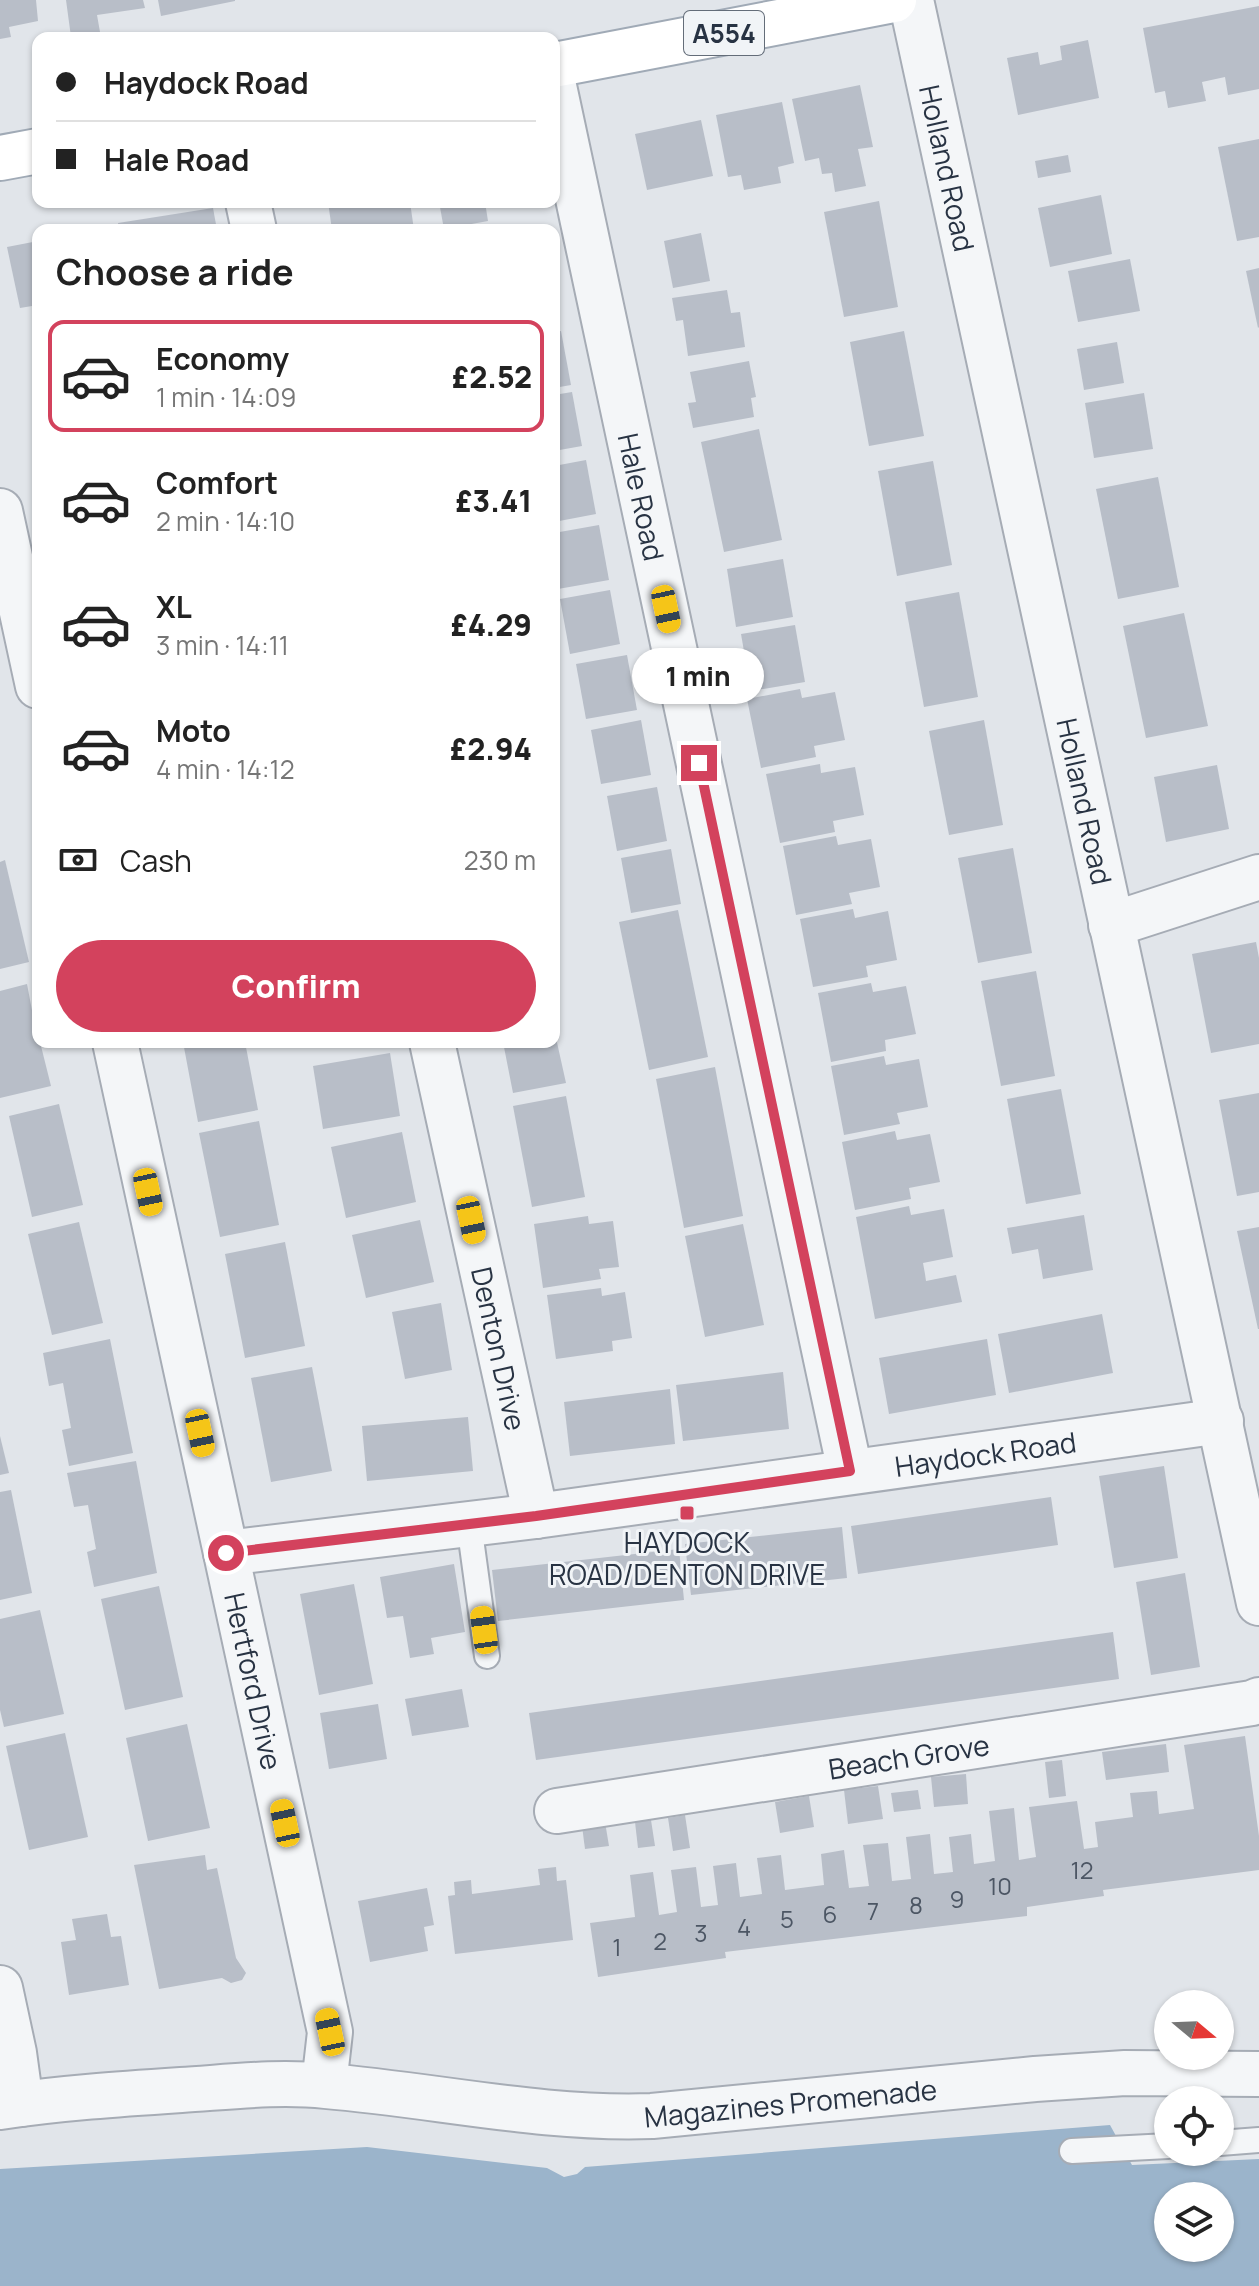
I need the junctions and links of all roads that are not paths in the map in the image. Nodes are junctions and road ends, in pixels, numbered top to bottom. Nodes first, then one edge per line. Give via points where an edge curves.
1 (894, 0) edge
2 (911, 0) edge
3 (850, 4) edge
4 (560, 64) edge
5 (560, 114) edge
6 (32, 152) edge
7 (0, 158) edge
8 (0, 511) edge
9 (32, 658) edge
10 (1259, 877) edge
11 (1111, 925) junction
12 (116, 1048) edge
13 (433, 1048) edge
14 (1221, 1421) junction
15 (850, 1471) junction
16 (536, 1516) junction
17 (469, 1524) junction
18 (226, 1553) junction
19 (1259, 1603) edge
20 (487, 1656) dead end
21 (1259, 1700) edge
22 (557, 1811) dead end
23 (0, 1988) edge
24 (1259, 2074) edge
25 (324, 2085) junction
26 (11, 2106) edge
27 (1259, 2140) edge
28 (1234, 2142) edge
29 (1154, 2147) edge
30 (1072, 2151) dead end

1 - 3 main road, A554
2 - 11 street, Holland Road
3 - 4 main road, A554
5 - 15 street, Hale Road
6 - 7 main road
8 - 9 street
10 - 11 street
11 - 14 street, Holland Road
12 - 18 street, Hertford Drive
13 - 16 street, Denton Drive
14 - 15 street, Haydock Road
14 - 19 street, Holland Road
15 - 16 street, Haydock Road
16 - 17 street, Haydock Road
17 - 18 street, Haydock Road
17 - 20 lane
18 - 25 street, Hertford Drive via 330,2032
21 - 22 street, Beach Grove
23 - 26 street via 14,2053
24 - 25 street, Magazines Promenade via 1035,2079 615,2118 533,2113
25 - 26 street, Magazines Promenade via 252,2085
27 - 28 lane
29 - 30 lane

